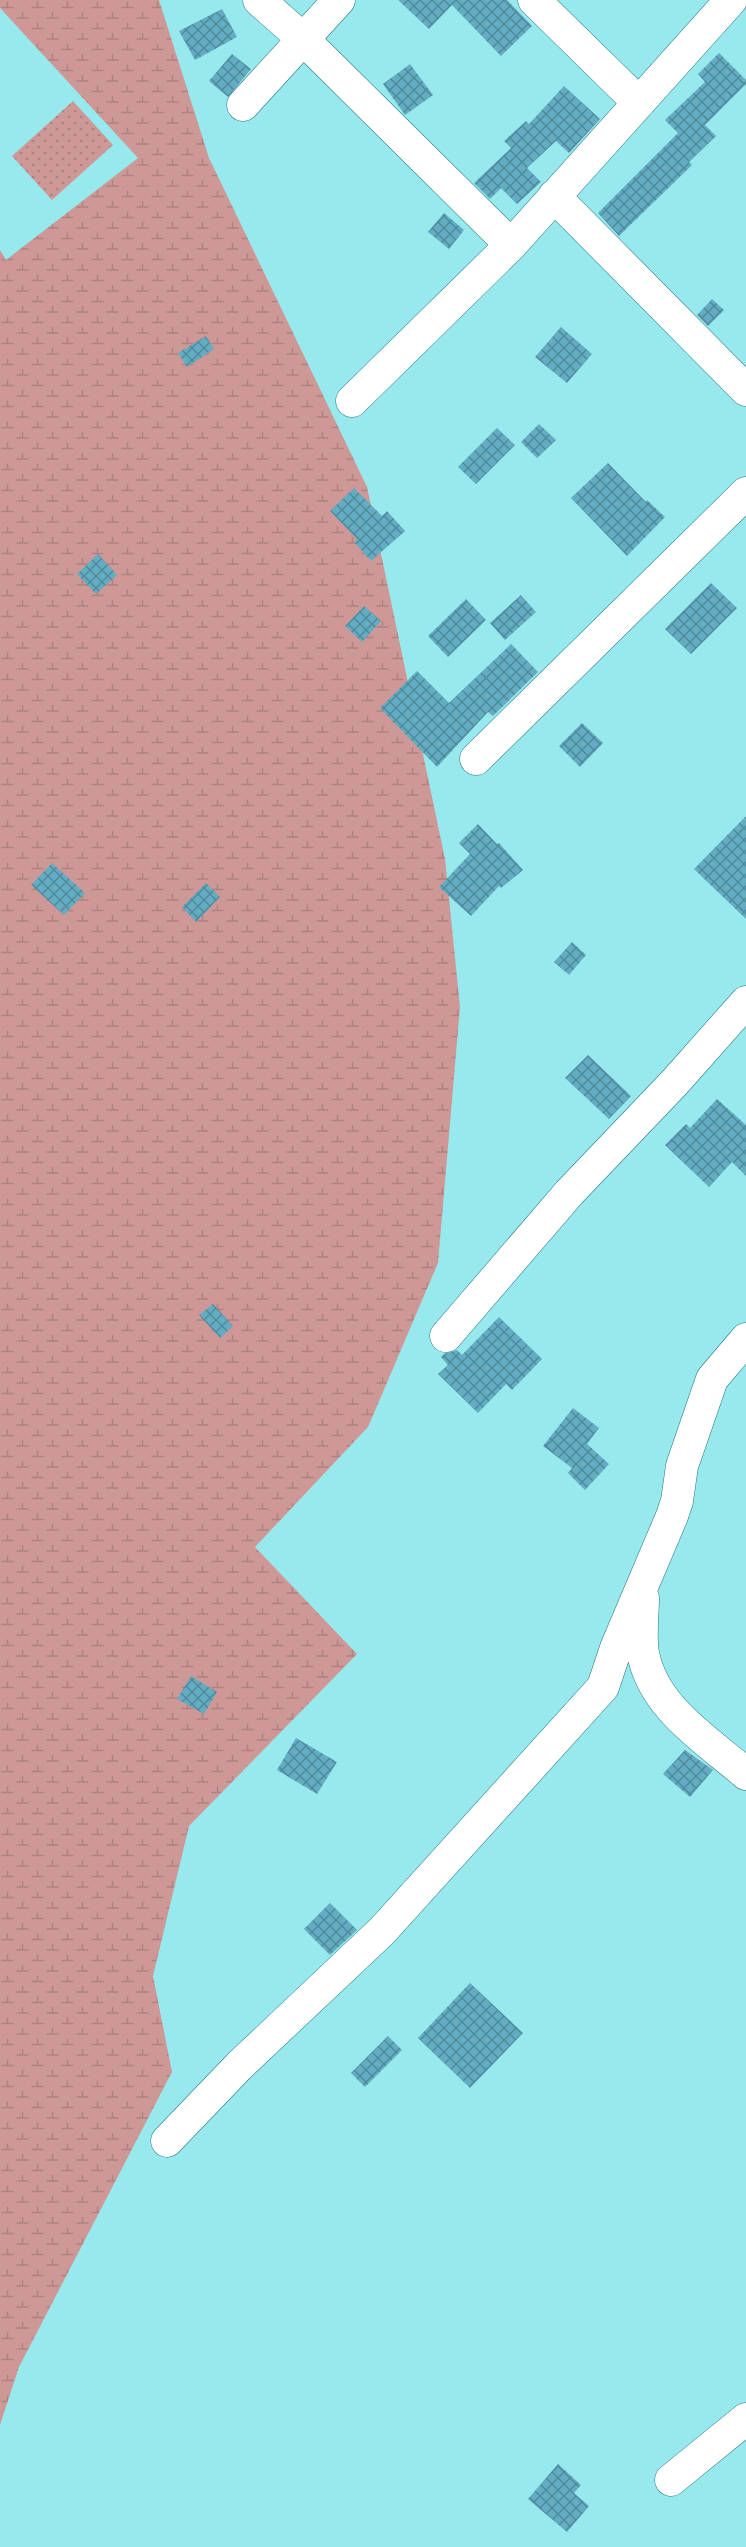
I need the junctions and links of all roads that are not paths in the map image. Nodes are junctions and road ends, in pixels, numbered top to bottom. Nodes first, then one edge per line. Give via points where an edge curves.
1 (259, 0) edge
2 (339, 0) edge
3 (534, 0) edge
4 (731, 0) edge
5 (303, 39) junction
6 (638, 102) junction
7 (243, 105) dead end
8 (554, 196) junction
9 (511, 245) junction
10 (746, 390) edge
11 (352, 401) dead end
12 (746, 493) edge
13 (476, 759) dead end
14 (746, 1002) edge
15 (446, 1336) dead end
16 (746, 1339) edge
17 (644, 1582) junction
18 (746, 1774) edge
19 (167, 2141) dead end
20 (746, 2419) edge
21 (671, 2480) dead end

1 - 5 street
2 - 5 street
3 - 6 street
4 - 6 street
5 - 7 street
5 - 9 street
6 - 8 street
8 - 9 street
8 - 10 street
9 - 11 street
12 - 13 street
14 - 15 street via 569,1193
16 - 17 street via 712,1379 682,1466 672,1516
17 - 18 street via 643,1652 650,1679 671,1710
17 - 19 street via 603,1687 382,1931 239,2066
20 - 21 street

